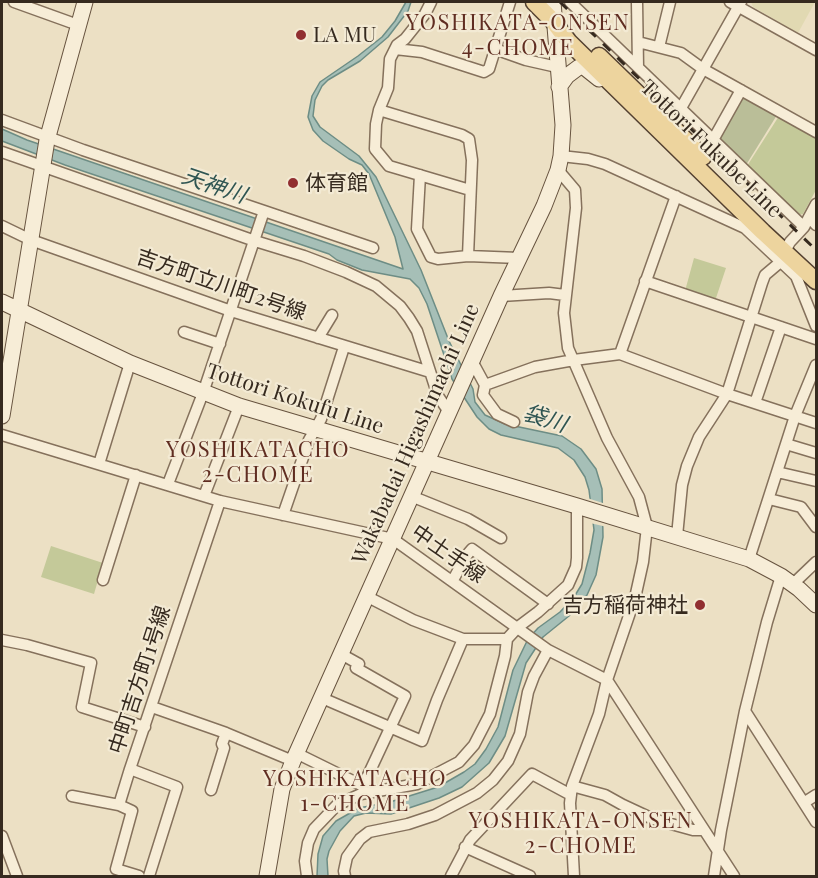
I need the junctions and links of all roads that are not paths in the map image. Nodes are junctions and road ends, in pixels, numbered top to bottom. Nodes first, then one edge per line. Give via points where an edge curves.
1 (14, 2) edge
2 (85, 2) edge
3 (431, 2) edge
4 (510, 2) edge
5 (534, 2) edge
6 (553, 2) edge
7 (570, 2) edge
8 (637, 2) edge
9 (670, 2) edge
10 (736, 3) edge
11 (553, 21) junction
12 (78, 25) junction
13 (638, 42) junction
14 (659, 47) junction
15 (395, 49) junction
16 (495, 49) junction
17 (816, 50) edge
18 (557, 66) junction
19 (638, 67) junction
20 (703, 69) junction
21 (559, 87) junction
22 (741, 90) junction
23 (624, 96) junction
24 (681, 108) junction
25 (379, 110) junction
26 (2, 120) edge
27 (669, 124) junction
28 (816, 132) edge
29 (47, 138) junction
30 (713, 140) junction
31 (2, 152) edge
32 (560, 163) junction
33 (42, 165) junction
34 (420, 176) junction
35 (470, 190) junction
36 (676, 196) junction
37 (816, 204) edge
38 (264, 213) junction
39 (810, 223) edge
40 (2, 226) edge
41 (255, 239) junction
42 (31, 240) junction
43 (373, 248) dead end
44 (785, 251) junction
45 (468, 256) junction
46 (519, 258) junction
47 (816, 268) edge
48 (645, 281) junction
49 (816, 281) edge
50 (501, 296) junction
51 (565, 296) junction
52 (2, 302) edge
53 (20, 310) junction
54 (231, 311) junction
55 (332, 315) dead end
56 (751, 317) junction
57 (816, 326) edge
58 (781, 327) junction
59 (184, 332) dead end
60 (318, 338) junction
61 (816, 339) edge
62 (219, 344) junction
63 (344, 347) junction
64 (620, 354) junction
65 (574, 360) junction
66 (130, 363) junction
67 (471, 364) junction
68 (816, 364) edge
69 (430, 372) junction
70 (485, 385) junction
71 (203, 393) junction
72 (727, 394) junction
73 (755, 403) junction
74 (239, 406) junction
75 (451, 409) junction
76 (2, 416) edge
77 (795, 416) junction
78 (514, 422) dead end
79 (816, 423) edge
80 (315, 429) junction
81 (2, 435) edge
82 (786, 444) junction
83 (816, 453) edge
84 (427, 462) junction
85 (99, 464) junction
86 (777, 472) junction
87 (136, 475) junction
88 (816, 481) edge
89 (168, 484) junction
90 (204, 496) junction
91 (411, 496) junction
92 (769, 499) junction
93 (220, 501) junction
94 (579, 506) junction
95 (283, 515) junction
96 (646, 527) junction
97 (816, 527) edge
98 (676, 536) junction
99 (501, 538) dead end
100 (393, 539) junction
101 (749, 559) junction
102 (816, 562) edge
103 (103, 580) dead end
104 (453, 580) junction
105 (787, 580) junction
106 (366, 596) junction
107 (548, 604) junction
108 (816, 605) edge
109 (519, 628) junction
110 (463, 639) junction
111 (507, 639) junction
112 (2, 640) edge
113 (547, 649) junction
114 (341, 654) junction
115 (607, 680) junction
116 (322, 698) junction
117 (152, 707) junction
118 (745, 711) junction
119 (145, 726) junction
120 (391, 727) junction
121 (226, 733) junction
122 (294, 757) junction
123 (130, 769) junction
124 (211, 790) dead end
125 (362, 790) junction
126 (572, 790) junction
127 (816, 795) edge
128 (72, 796) dead end
129 (805, 802) junction
130 (119, 805) junction
131 (816, 822) edge
132 (704, 830) junction
133 (2, 836) edge
134 (465, 848) junction
135 (718, 852) junction
136 (17, 876) edge
137 (139, 876) edge
138 (149, 876) edge
139 (267, 876) edge
140 (307, 876) edge
141 (345, 876) edge
142 (451, 876) edge
143 (530, 876) edge
144 (574, 876) edge
145 (714, 876) edge
146 (734, 876) edge

1 - 12 street
2 - 12 main road
3 - 15 street
4 - 16 street
5 - 11 main road, Tottori Fukube Line
6 - 11 main road, Wakabadai Higashimachi Line
7 - 19 street
8 - 13 street
9 - 14 street
10 - 17 street
10 - 20 street
11 - 18 main road, Wakabadai Higashimachi Line
11 - 23 main road, Tottori Fukube Line
11 - 27 main road, Tottori Fukube Line via 576,35
12 - 29 main road
13 - 14 street
13 - 19 street
14 - 20 street via 681,53
15 - 16 street via 422,52 484,72 489,69
15 - 25 street via 390,59 388,88
16 - 18 street
18 - 21 main road, Wakabadai Higashimachi Line
19 - 24 street
20 - 22 street
20 - 24 street
21 - 23 main road via 574,69 584,67
21 - 32 main road, Wakabadai Higashimachi Line via 563,125
22 - 28 street
22 - 30 street
23 - 44 main road, Tottori Fukube Line
24 - 27 street
24 - 30 street
25 - 34 street via 374,144 380,157 389,166
25 - 35 street via 466,136 470,144
26 - 29 street
27 - 44 main road, Tottori Fukube Line
29 - 33 main road
29 - 38 street
30 - 39 street
31 - 33 street
32 - 36 street via 596,160
32 - 46 main road, Wakabadai Higashimachi Line
32 - 51 street via 575,190 576,208
33 - 41 street
33 - 42 main road
34 - 35 street
34 - 45 street via 417,229 427,251 433,259
35 - 45 street
36 - 44 street
36 - 48 street
37 - 39 street
38 - 41 street
38 - 43 street
39 - 44 street
40 - 42 street, 吉方町立川町2号線
41 - 54 street
41 - 69 street via 346,272 383,291 400,306 417,331
42 - 53 main road
42 - 54 street, 吉方町立川町2号線
44 - 47 main road, Tottori Fukube Line
44 - 49 main road, Tottori Fukube Line
44 - 56 street via 765,275
44 - 57 street
45 - 46 street
46 - 50 main road, Wakabadai Higashimachi Line
48 - 56 street
48 - 64 street
50 - 51 street
50 - 67 main road, Wakabadai Higashimachi Line
51 - 65 street via 565,333
52 - 53 main road, Tottori Kokufu Line
53 - 66 main road, Tottori Kokufu Line
53 - 76 main road
54 - 60 street, 吉方町立川町2号線
54 - 62 street
55 - 60 street
56 - 58 street
56 - 72 street
58 - 61 street
58 - 73 street
59 - 62 street
60 - 63 street, 吉方町立川町2号線
62 - 71 street
63 - 69 street, 吉方町立川町2号線
63 - 80 street
64 - 65 street
64 - 72 street
65 - 70 street via 535,367
65 - 96 street via 607,438 639,497
66 - 71 main road, Tottori Kokufu Line
66 - 85 street
67 - 70 street
67 - 75 main road, Wakabadai Higashimachi Line
68 - 77 street
69 - 75 street via 438,396
70 - 78 street via 483,395 497,414
71 - 74 main road, Tottori Kokufu Line
71 - 89 street
72 - 73 street
72 - 98 street via 699,437 687,466
73 - 77 street
74 - 80 main road, Tottori Kokufu Line
74 - 90 street
75 - 84 main road, Wakabadai Higashimachi Line
77 - 79 street
77 - 82 street
80 - 84 main road, Tottori Kokufu Line
80 - 95 street
81 - 85 street, 中土手線
82 - 83 street
82 - 86 street
84 - 91 main road, Wakabadai Higashimachi Line
84 - 94 main road, Tottori Kokufu Line
85 - 87 street, 中土手線
86 - 88 street
86 - 92 street
87 - 89 street, 中土手線
87 - 103 street
89 - 90 street, 中土手線
90 - 93 street, 中土手線
91 - 99 street via 468,519
91 - 100 main road, Wakabadai Higashimachi Line
92 - 97 street via 801,507
92 - 101 street
93 - 95 street, 中土手線
93 - 117 street, 中町吉方町1号線
94 - 96 main road, Tottori Kokufu Line
94 - 107 street via 576,567 567,585
95 - 100 street, 中土手線
96 - 98 main road, Tottori Kokufu Line
96 - 115 street via 637,591
98 - 101 main road, Tottori Kokufu Line
100 - 104 street, 中土手線
100 - 106 main road, Wakabadai Higashimachi Line
101 - 105 main road, Tottori Kokufu Line
102 - 105 street
104 - 107 street via 472,549
104 - 109 street, 中土手線
105 - 108 main road, Tottori Kokufu Line
105 - 118 street via 766,622
106 - 110 street
106 - 114 main road, Wakabadai Higashimachi Line
107 - 109 street
109 - 111 street
109 - 113 street, 中土手線
110 - 111 street
110 - 120 street via 422,741
111 - 125 street via 487,723 466,755 417,784
112 - 119 street via 91,663 82,707
113 - 115 street, 中土手線
113 - 141 street via 528,692 520,734 508,761 493,780 435,815 369,832 347,857
114 - 116 main road, Wakabadai Higashimachi Line
114 - 120 street via 359,664 356,668 405,696
115 - 126 street
115 - 132 street
116 - 120 street
116 - 122 main road, Wakabadai Higashimachi Line
117 - 119 street, 中町吉方町1号線
117 - 121 street
118 - 129 street
118 - 135 street
119 - 123 street, 中町吉方町1号線
120 - 125 street
121 - 122 street
121 - 124 street
122 - 125 street
122 - 139 main road, Wakabadai Higashimachi Line via 282,789
123 - 130 street
123 - 138 street, 中町吉方町1号線 via 177,787
125 - 140 street via 337,805 314,829 305,861
126 - 132 street via 605,795 653,819
126 - 134 street via 532,774
126 - 144 street
127 - 129 street
128 - 130 street
129 - 131 street
130 - 137 street via 132,811 116,869
132 - 135 street
133 - 136 street
134 - 142 street
134 - 143 street
135 - 145 street
135 - 146 street

